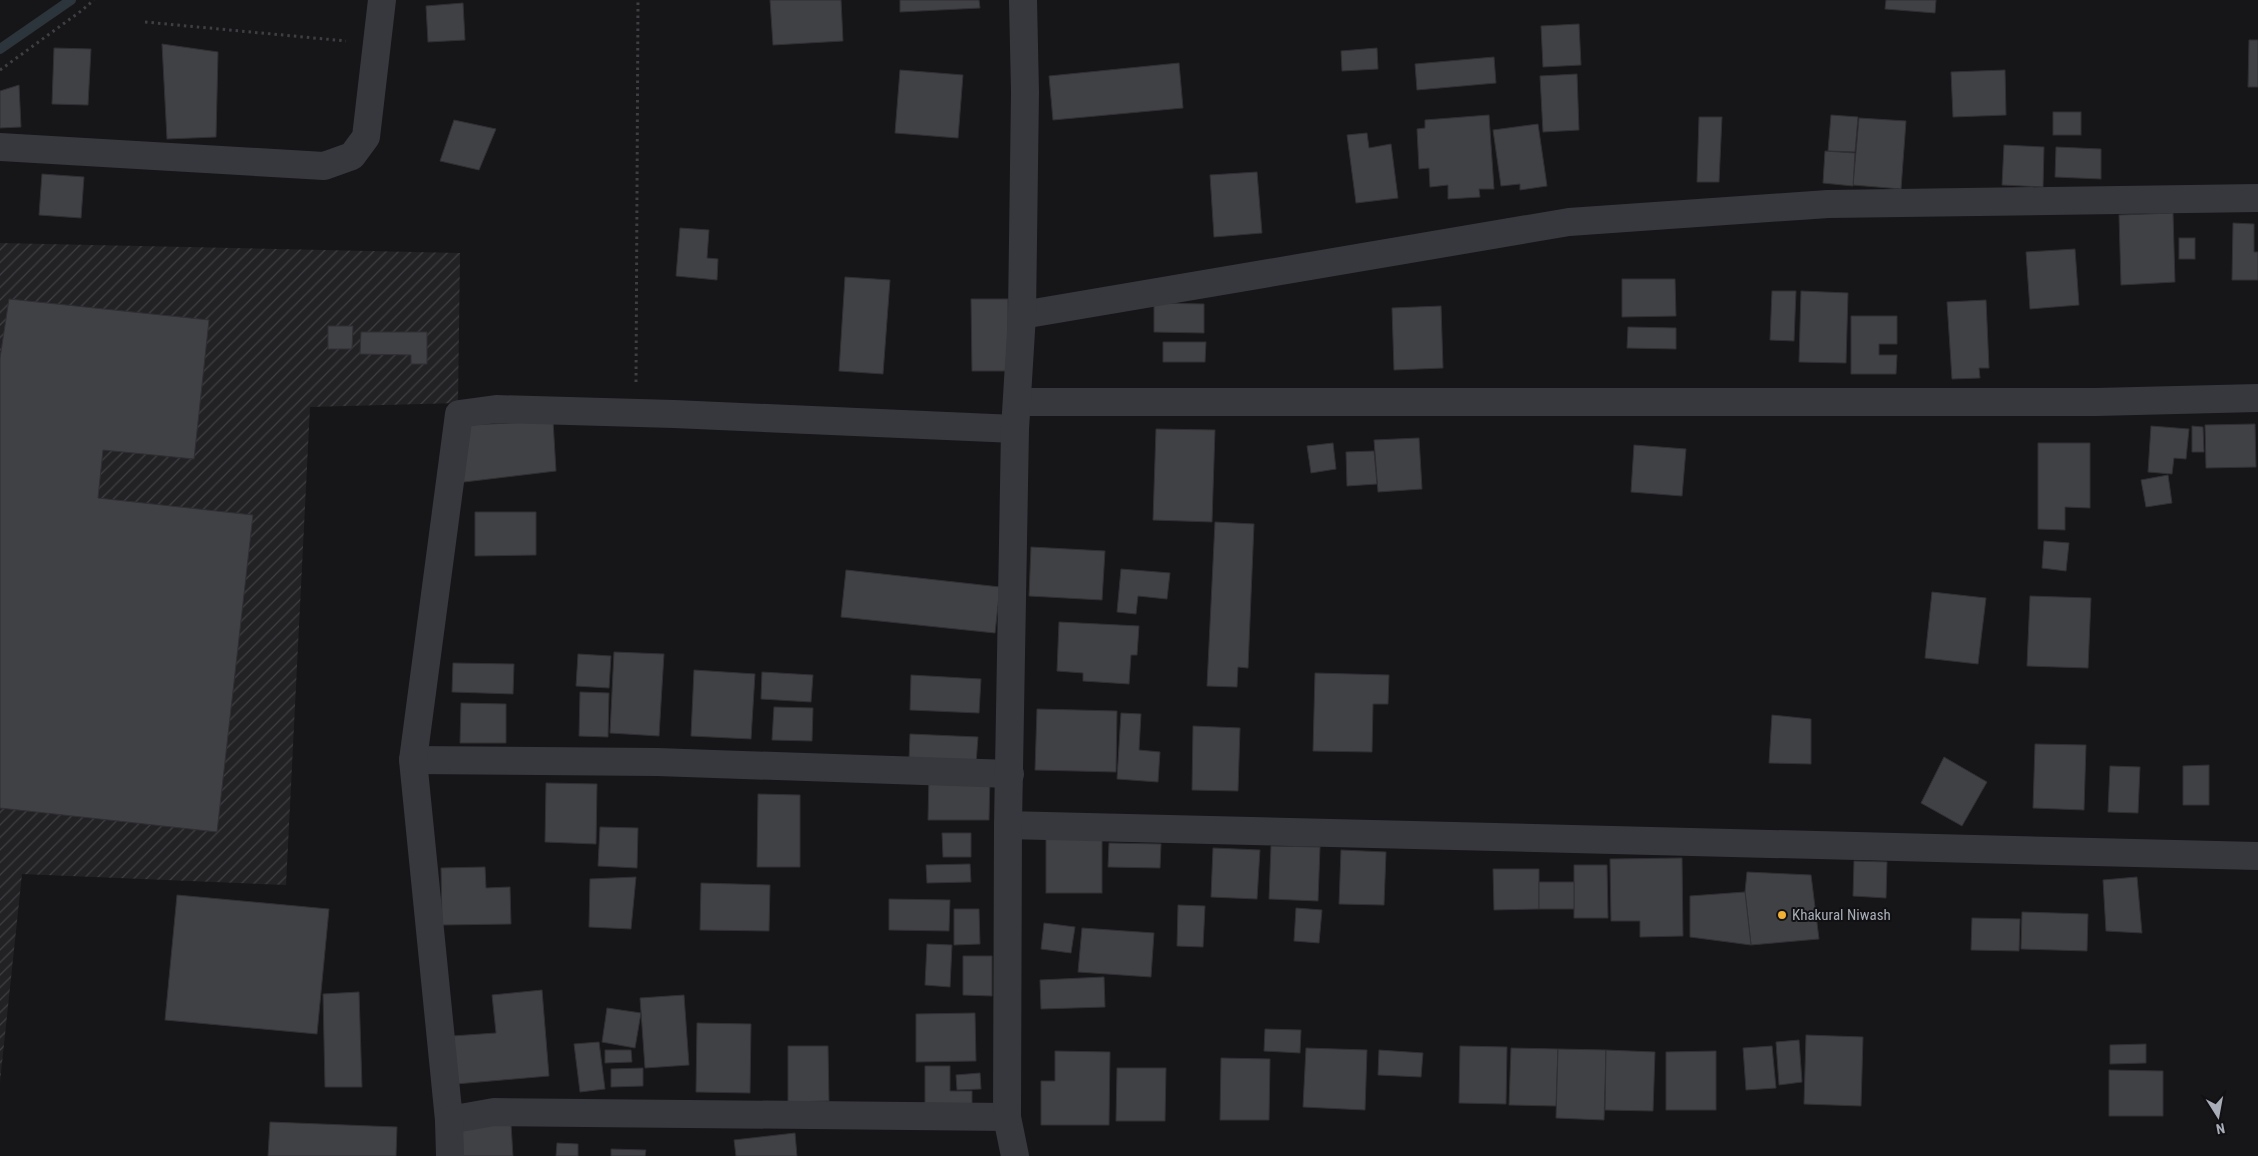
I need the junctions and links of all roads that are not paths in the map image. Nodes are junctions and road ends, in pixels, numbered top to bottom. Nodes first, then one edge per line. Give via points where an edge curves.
1 (382, 0) edge
2 (1023, 0) edge
3 (0, 146) edge
4 (2258, 198) edge
5 (1022, 315) junction
6 (2258, 398) edge
7 (1017, 402) junction
8 (1015, 429) junction
9 (413, 760) junction
10 (1010, 774) junction
11 (1008, 825) junction
12 (2258, 856) edge
13 (1007, 1117) junction
14 (449, 1120) junction
15 (450, 1156) edge
16 (1015, 1156) edge

1 - 3 street via 366,137 352,156 324,166
2 - 5 street
4 - 5 street via 1828,204 1569,222
5 - 7 street
6 - 7 street via 2096,402
7 - 8 street
8 - 9 street via 496,409 459,414
8 - 10 street
9 - 10 street via 657,762
9 - 14 street
10 - 11 street
11 - 12 street
11 - 13 street
13 - 14 street via 494,1112
13 - 16 street
14 - 15 street

